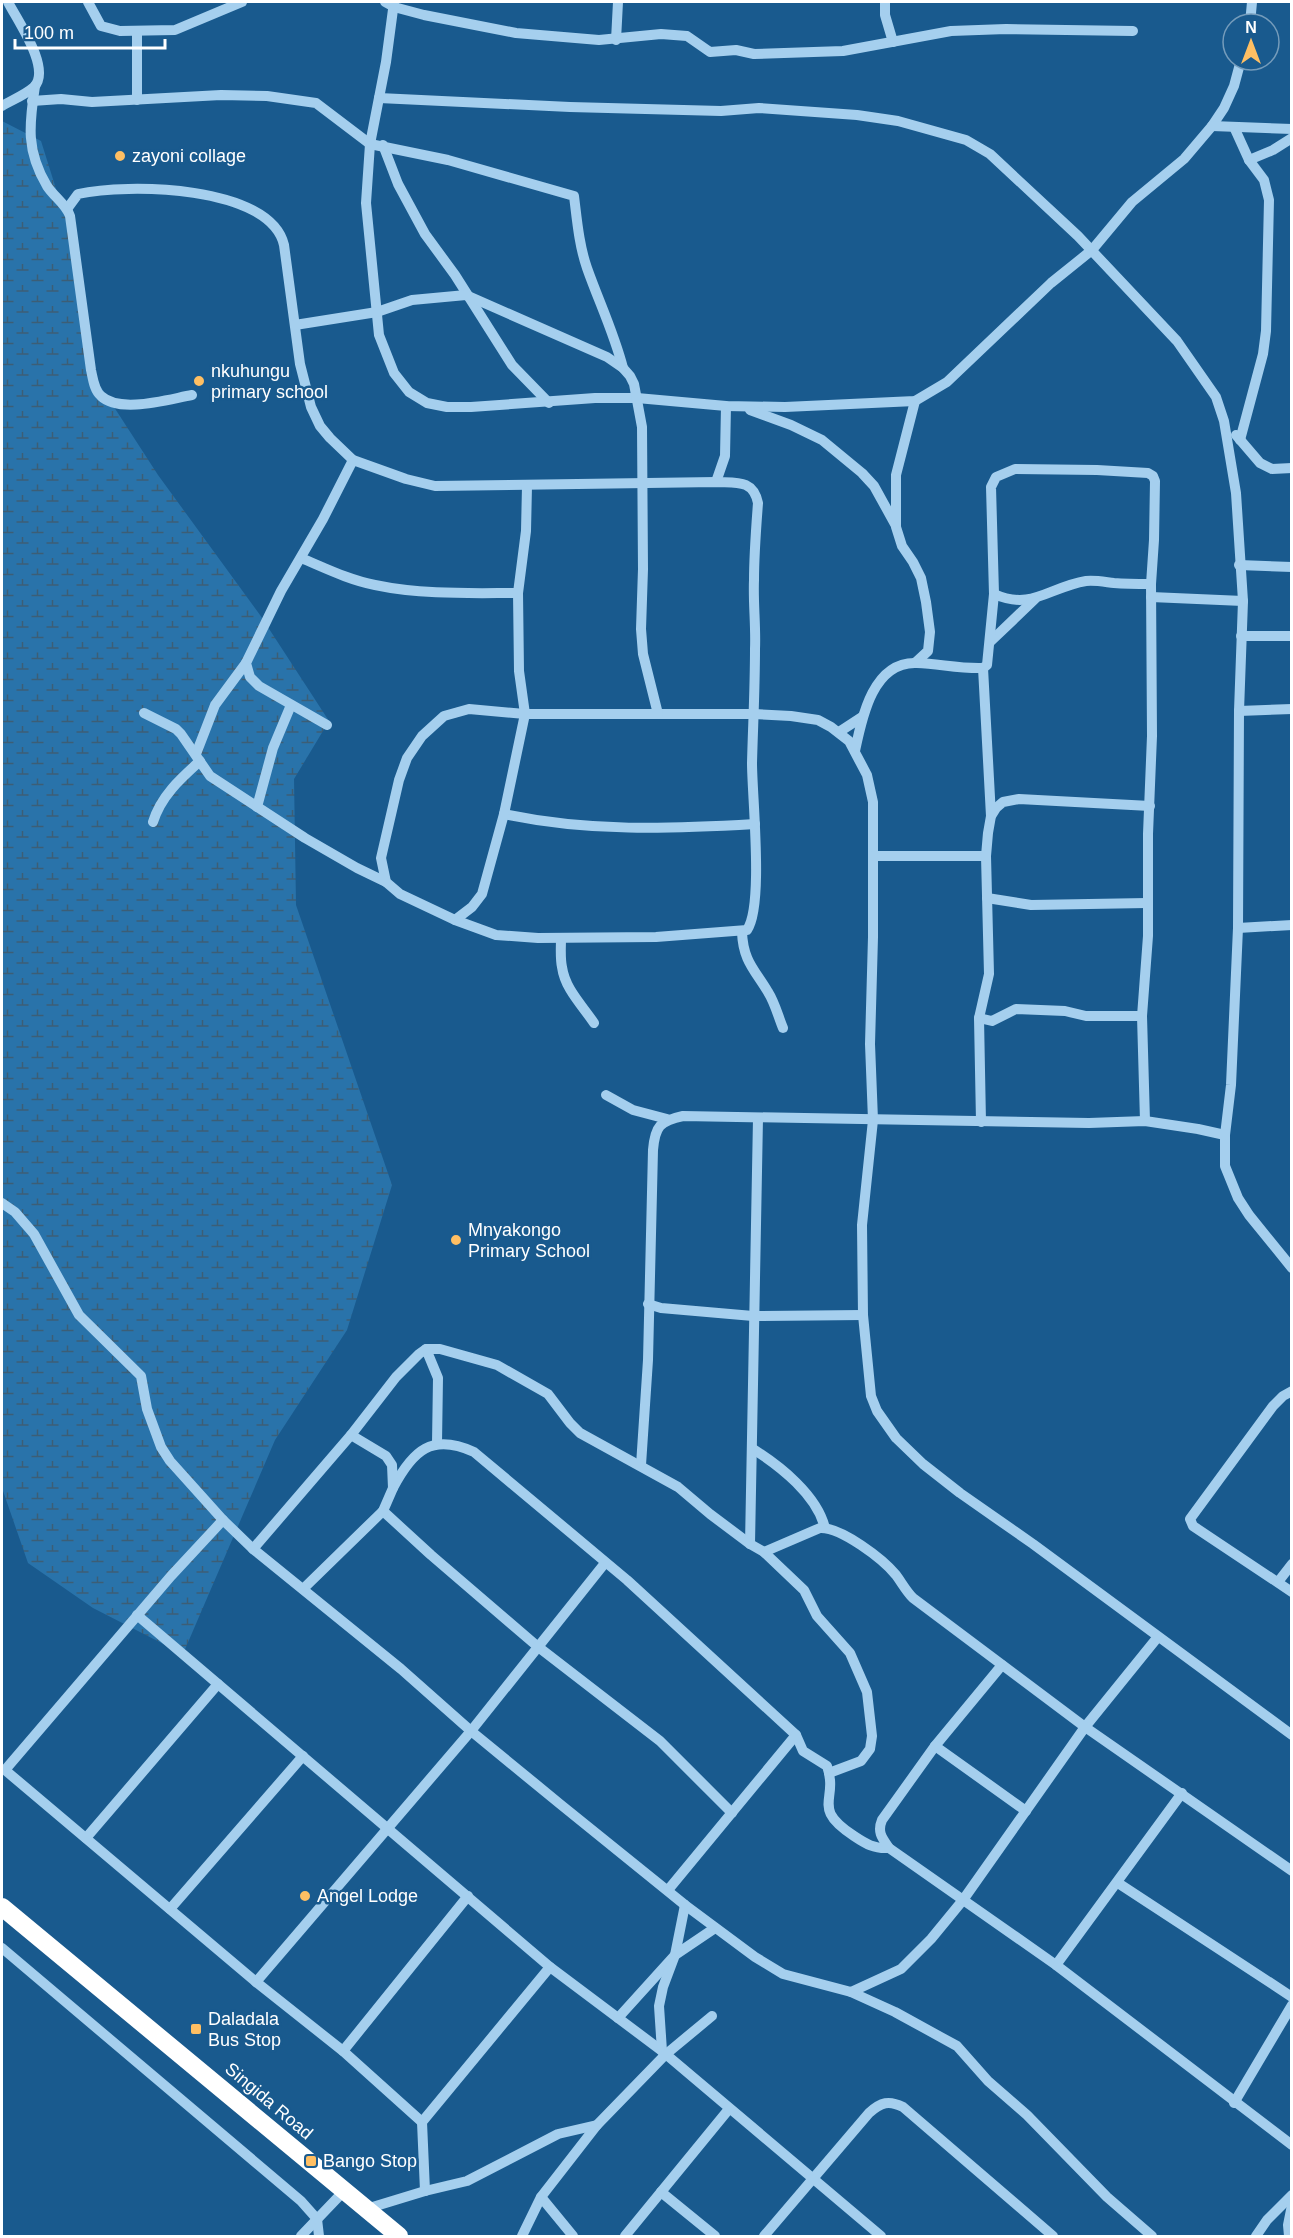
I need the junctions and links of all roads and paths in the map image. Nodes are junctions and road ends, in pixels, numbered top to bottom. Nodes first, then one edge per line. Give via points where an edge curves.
1 (8, 2) edge
2 (88, 2) edge
3 (242, 2) edge
4 (618, 2) edge
5 (885, 2) edge
6 (391, 3) edge
7 (137, 31) junction
8 (1133, 31) dead end
9 (616, 40) junction
10 (893, 42) junction
11 (1238, 72) edge
12 (35, 86) junction
13 (379, 98) junction
14 (137, 100) junction
15 (32, 101) junction
16 (2, 106) edge
17 (1212, 126) junction
18 (1234, 127) junction
19 (1292, 129) edge
20 (1292, 138) edge
21 (370, 144) junction
22 (383, 145) junction
23 (1249, 160) junction
24 (67, 209) junction
25 (1092, 250) junction
26 (466, 295) junction
27 (377, 312) junction
28 (295, 325) junction
29 (623, 368) junction
30 (192, 394) dead end
31 (637, 398) junction
32 (915, 401) junction
33 (549, 403) junction
34 (726, 406) junction
35 (738, 406) junction
36 (1224, 421) junction
37 (1240, 440) junction
38 (353, 460) junction
39 (1292, 468) edge
40 (716, 482) junction
41 (641, 484) junction
42 (527, 486) junction
43 (896, 526) junction
44 (301, 558) junction
45 (1239, 565) junction
46 (1292, 567) edge
47 (1151, 584) junction
48 (518, 593) junction
49 (993, 594) junction
50 (1151, 597) junction
51 (1035, 599) junction
52 (1243, 601) junction
53 (1241, 636) junction
54 (1292, 636) edge
55 (990, 642) junction
56 (246, 663) junction
57 (915, 663) junction
58 (983, 668) junction
59 (291, 705) junction
60 (1292, 709) edge
61 (1239, 711) junction
62 (144, 713) dead end
63 (525, 714) junction
64 (658, 714) junction
65 (754, 714) junction
66 (862, 717) junction
67 (327, 725) dead end
68 (840, 732) junction
69 (855, 751) junction
70 (198, 757) junction
71 (1150, 806) junction
72 (257, 807) junction
73 (504, 814) junction
74 (991, 816) junction
75 (153, 822) dead end
76 (755, 824) junction
77 (874, 856) junction
78 (986, 856) junction
79 (386, 882) junction
80 (987, 898) junction
81 (1147, 903) junction
82 (455, 921) junction
83 (1292, 925) edge
84 (1238, 928) junction
85 (742, 932) junction
86 (561, 938) junction
87 (1142, 1016) junction
88 (979, 1018) junction
89 (594, 1023) dead end
90 (783, 1028) dead end
91 (606, 1095) dead end
92 (758, 1118) junction
93 (667, 1119) junction
94 (873, 1120) junction
95 (1145, 1121) junction
96 (981, 1122) junction
97 (1225, 1135) junction
98 (2, 1203) edge
99 (1290, 1262) edge
100 (648, 1304) junction
101 (753, 1316) junction
102 (863, 1316) junction
103 (426, 1349) junction
104 (1292, 1391) edge
105 (351, 1435) junction
106 (437, 1443) junction
107 (753, 1449) junction
108 (641, 1465) junction
109 (393, 1488) junction
110 (383, 1511) junction
111 (223, 1520) junction
112 (825, 1528) junction
113 (750, 1544) junction
114 (253, 1549) junction
115 (764, 1552) junction
116 (606, 1563) junction
117 (1292, 1564) edge
118 (1278, 1582) junction
119 (303, 1589) junction
120 (1292, 1592) edge
121 (137, 1615) junction
122 (1157, 1638) junction
123 (537, 1646) junction
124 (1002, 1665) junction
125 (218, 1684) junction
126 (1085, 1727) junction
127 (471, 1731) junction
128 (795, 1735) junction
129 (1292, 1735) edge
130 (935, 1746) junction
131 (303, 1756) junction
132 (829, 1773) junction
133 (1182, 1793) junction
134 (1026, 1811) junction
135 (732, 1813) junction
136 (388, 1828) junction
137 (86, 1838) junction
138 (889, 1848) junction
139 (1292, 1871) edge
140 (1118, 1882) junction
141 (668, 1890) junction
142 (468, 1896) junction
143 (963, 1900) junction
144 (685, 1905) junction
145 (2, 1907) edge
146 (170, 1909) junction
147 (715, 1928) junction
148 (2, 1948) edge
149 (675, 1955) junction
150 (1056, 1965) junction
151 (550, 1967) junction
152 (256, 1982) junction
153 (851, 1992) junction
154 (1292, 1997) edge
155 (1292, 2005) edge
156 (712, 2016) dead end
157 (618, 2018) junction
158 (343, 2051) junction
159 (663, 2053) junction
160 (1234, 2103) junction
161 (729, 2109) junction
162 (422, 2122) junction
163 (597, 2125) junction
164 (1292, 2145) edge
165 (813, 2180) junction
166 (344, 2191) junction
167 (425, 2191) junction
168 (661, 2192) junction
169 (1292, 2195) edge
170 (541, 2197) junction
171 (1292, 2205) edge
172 (366, 2209) junction
173 (317, 2219) junction
174 (301, 2236) edge
175 (319, 2236) edge
176 (399, 2236) edge
177 (522, 2236) edge
178 (573, 2236) edge
179 (625, 2236) edge
180 (715, 2236) edge
181 (764, 2236) edge
182 (881, 2236) edge
183 (1053, 2236) edge
184 (1152, 2236) edge
185 (1256, 2236) edge
186 (1289, 2236) edge

1 - 12 street via 35,51
2 - 7 street via 101,26
3 - 7 street via 175,30
4 - 9 street
5 - 10 street
6 - 9 street via 424,15 516,33
6 - 13 street
7 - 14 street
8 - 10 street via 951,31
9 - 10 street via 661,34 687,36 710,52 736,50 754,54 843,51
11 - 17 street
12 - 15 street
12 - 16 street
13 - 21 street
13 - 25 street via 570,108 759,108 898,121 980,146
14 - 15 street
14 - 21 street via 221,95 316,103
15 - 24 street via 29,131 37,166 47,186
17 - 18 street
17 - 25 street via 1184,159 1132,202
18 - 19 street
18 - 23 street
20 - 23 street
21 - 22 street
21 - 27 street via 366,203
22 - 26 street via 398,184 425,234
22 - 29 street via 574,196 587,267
23 - 37 street via 1264,180 1269,200 1266,331
24 - 28 street via 78,194 117,189 166,190 246,205 262,214 281,234
24 - 30 street via 93,383 102,398 126,406
25 - 32 street via 1051,283 947,382
25 - 36 street via 1177,341 1216,397
26 - 27 street via 412,300
26 - 29 street via 607,357
26 - 33 street via 512,365
27 - 28 street
27 - 33 street via 379,335 394,374 409,392 427,403 447,407
28 - 38 street via 311,407 320,426
29 - 31 street via 634,384
31 - 33 street
31 - 34 street
31 - 41 street via 642,427
32 - 35 street
32 - 43 street via 896,475
34 - 35 street
34 - 40 street via 726,456
35 - 43 street via 822,440 868,479
36 - 37 street
36 - 45 street via 1236,493
37 - 39 street via 1260,463 1272,469
38 - 42 street via 435,486
38 - 44 street
40 - 41 street
40 - 65 street via 746,484 756,492 758,503
41 - 42 street
41 - 64 street via 641,629
42 - 48 street
43 - 57 street via 902,546 921,578 926,602 930,643 928,651
44 - 48 street via 377,586 439,593
44 - 56 street
45 - 46 street
45 - 52 street
47 - 49 street via 1153,476 1097,470 1015,469 996,477 991,487
47 - 50 street
47 - 51 street via 1089,580
48 - 63 street via 519,671
49 - 51 street via 1008,600
49 - 55 street
50 - 52 street
50 - 71 street
51 - 55 street
52 - 53 street
53 - 54 street
53 - 61 street
55 - 58 street
56 - 59 street via 250,677 259,686
56 - 70 street via 215,705
57 - 58 street
57 - 66 street via 890,671 882,678
58 - 74 street
59 - 67 street
59 - 72 street via 273,748
60 - 61 street
61 - 84 street
62 - 70 street via 176,729
63 - 64 street
63 - 73 street
63 - 79 street via 469,709 444,716 422,736 399,780 381,858
64 - 65 street
65 - 68 street via 818,720
65 - 76 street
66 - 68 street
66 - 69 street
68 - 69 street
69 - 77 street via 867,775 873,802
70 - 72 street via 210,776
70 - 75 street via 159,806
71 - 74 street via 1019,799 1003,802
71 - 81 street
72 - 79 street
73 - 76 street via 581,826 683,828
73 - 82 street via 482,894
74 - 78 street
76 - 85 street via 754,910 750,926
77 - 78 street
77 - 94 street via 870,1044
78 - 80 street
79 - 82 street via 400,894
80 - 81 street via 1030,905
80 - 88 street via 988,974
81 - 87 street
82 - 86 street via 496,935
83 - 84 street
84 - 97 street via 1232,1085
85 - 86 street
85 - 90 street via 748,963 771,998
86 - 89 street via 564,976
87 - 88 street via 1086,1016 1016,1009 992,1021
87 - 95 street
88 - 96 street
91 - 93 street via 633,1110
92 - 93 street
92 - 94 street
92 - 101 street
93 - 100 street via 654,1138
94 - 96 street
94 - 102 street via 862,1225
95 - 96 street
95 - 97 street
97 - 99 street via 1225,1166 1238,1198 1268,1240
98 - 111 street via 34,1234 79,1316 141,1376 147,1409 161,1447
100 - 101 street
100 - 108 street
101 - 102 street
101 - 107 street
102 - 122 street via 871,1396 896,1438 960,1493
103 - 105 street via 396,1377
103 - 106 street via 438,1378
103 - 108 street via 440,1349 497,1365 548,1394 580,1432
104 - 118 street via 1273,1406 1190,1519 1193,1526
105 - 109 street via 386,1456 392,1465
105 - 114 street
106 - 109 street via 415,1456
106 - 116 street via 474,1452
107 - 112 street via 777,1464 819,1509
107 - 113 street
108 - 113 street via 678,1487
109 - 110 street
110 - 119 street
110 - 123 street
111 - 114 street
111 - 121 street
112 - 115 street
112 - 124 street via 882,1560 913,1598
113 - 115 street
114 - 119 street
115 - 132 street via 804,1590 817,1616 850,1653 867,1692 870,1749 861,1761
116 - 123 street
116 - 128 street
117 - 118 street
118 - 120 street
119 - 127 street
121 - 125 street
121 - 137 street via 5,1770
122 - 126 street
122 - 129 street
123 - 127 street
123 - 135 street via 660,1741
124 - 126 street
124 - 130 street
125 - 131 street
125 - 137 street
126 - 133 street
126 - 134 street
127 - 136 street
127 - 141 street
128 - 132 street via 803,1751 827,1767
128 - 135 street
130 - 134 street
130 - 138 street via 882,1820 880,1834
131 - 136 street
131 - 146 street
132 - 138 street via 828,1807 836,1824 869,1846
133 - 139 street
133 - 140 street
134 - 143 street
135 - 141 street
136 - 142 street
136 - 152 street
137 - 146 street
138 - 143 street
140 - 150 street
140 - 154 street
141 - 144 street
142 - 151 street
142 - 158 street
143 - 150 street
143 - 153 street via 901,1969
144 - 147 street
144 - 149 street
145 - 166 highway, Singida Road
146 - 152 street
147 - 149 street
147 - 153 street via 783,1974
148 - 173 street via 302,2201
149 - 157 street
149 - 159 street via 659,2006
150 - 160 street
151 - 157 street
151 - 162 street
152 - 158 street
153 - 184 street via 957,2046 1107,2197
155 - 160 street
156 - 159 street
157 - 159 street
158 - 162 street
159 - 161 street
159 - 163 street
160 - 164 street
161 - 165 street
161 - 168 street
162 - 167 street
163 - 167 street via 558,2134 467,2181
163 - 170 street
165 - 181 street
165 - 182 street
165 - 183 street via 877,2105 894,2103
166 - 172 highway, Singida Road
166 - 173 street
167 - 172 street
168 - 179 street
168 - 180 street
169 - 185 street
170 - 177 street
170 - 178 street
171 - 186 street
172 - 176 highway, Singida Road
173 - 174 street
173 - 175 street

